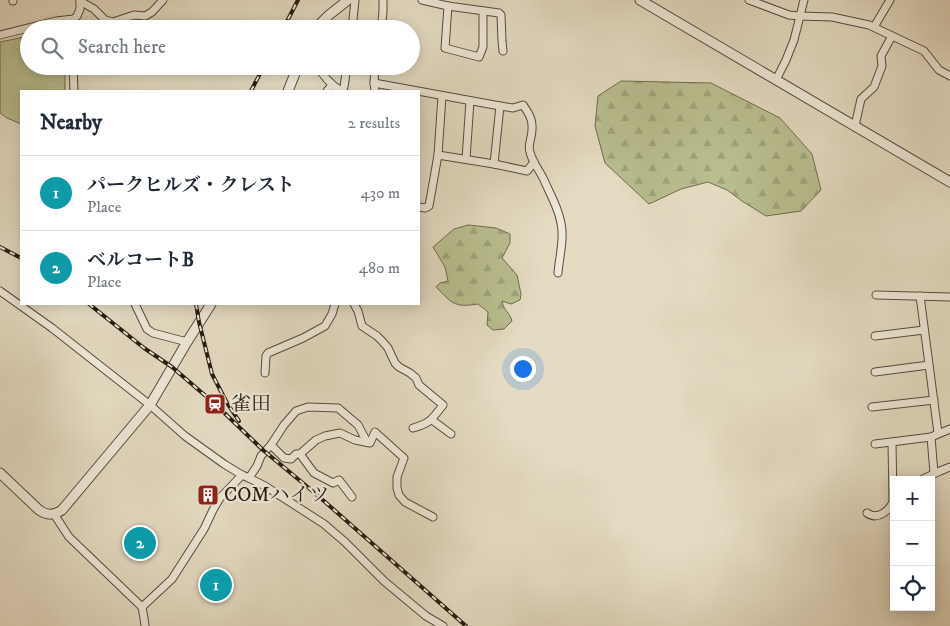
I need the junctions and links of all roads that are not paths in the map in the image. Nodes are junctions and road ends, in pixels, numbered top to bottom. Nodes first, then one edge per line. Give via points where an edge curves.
1 (80, 0) edge
2 (163, 0) edge
3 (348, 0) edge
4 (355, 0) edge
5 (384, 0) edge
6 (422, 0) edge
7 (640, 0) edge
8 (749, 0) edge
9 (804, 0) edge
10 (890, 0) edge
11 (448, 6) junction
12 (483, 11) junction
13 (800, 16) junction
14 (74, 19) joint
15 (65, 20) edge
16 (105, 20) edge
17 (119, 20) edge
18 (327, 20) edge
19 (353, 20) edge
20 (382, 20) edge
21 (874, 27) junction
22 (20, 30) edge
23 (0, 35) edge
24 (892, 36) junction
25 (503, 50) dead end
26 (73, 75) edge
27 (294, 75) edge
28 (325, 75) edge
29 (346, 75) edge
30 (374, 75) edge
31 (950, 76) edge
32 (776, 80) junction
33 (374, 83) junction
34 (332, 85) junction
35 (74, 90) edge
36 (288, 90) edge
37 (328, 90) edge
38 (340, 90) edge
39 (342, 90) edge
40 (375, 90) edge
41 (411, 90) edge
42 (420, 92) edge
43 (442, 96) junction
44 (470, 101) junction
45 (500, 106) junction
46 (855, 126) junction
47 (438, 155) junction
48 (466, 159) junction
49 (534, 162) junction
50 (494, 164) junction
51 (950, 182) edge
52 (420, 207) edge
53 (558, 273) dead end
54 (1, 293) edge
55 (876, 295) dead end
56 (920, 296) junction
57 (950, 297) edge
58 (135, 305) edge
59 (210, 305) edge
60 (335, 305) edge
61 (355, 305) edge
62 (924, 330) junction
63 (875, 336) dead end
64 (187, 342) junction
65 (929, 365) junction
66 (876, 372) dead end
67 (265, 373) dead end
68 (934, 400) junction
69 (150, 404) junction
70 (872, 407) dead end
71 (432, 420) junction
72 (414, 428) dead end
73 (950, 429) edge
74 (451, 434) dead end
75 (935, 435) junction
76 (366, 442) junction
77 (892, 442) junction
78 (874, 444) dead end
79 (270, 446) junction
80 (300, 454) junction
81 (950, 467) edge
82 (0, 473) edge
83 (934, 473) junction
84 (246, 476) junction
85 (893, 476) edge
86 (928, 476) edge
87 (352, 497) dead end
88 (890, 507) edge
89 (867, 513) dead end
90 (54, 514) junction
91 (433, 517) dead end
92 (142, 606) junction
93 (144, 626) edge
94 (443, 626) edge

1 - 14 street via 80,10
1 - 16 street
2 - 17 street via 145,16 134,15
3 - 18 street
4 - 19 street
5 - 20 street
6 - 11 street
7 - 32 street
8 - 13 street via 778,12
9 - 13 street
10 - 21 street
11 - 12 street
11 - 12 street via 445,48 479,57 483,47
12 - 25 street via 501,15
13 - 21 street via 832,17
13 - 32 street via 794,40
14 - 15 street
21 - 24 street
22 - 23 street
24 - 31 street via 924,51 939,70
24 - 46 street via 881,56 882,66 874,87 862,98
26 - 35 street
27 - 36 street
28 - 34 street
29 - 39 street
30 - 33 street
32 - 46 street
33 - 40 street
33 - 41 street
34 - 37 street
34 - 38 street
42 - 43 street
43 - 44 street
43 - 47 street
44 - 45 street
44 - 48 street
45 - 49 street via 513,108 523,105 529,114 532,127 529,146
45 - 50 street
46 - 51 street
47 - 48 street
47 - 52 street via 429,206
48 - 50 street
49 - 50 street via 527,171
49 - 53 street via 560,219
54 - 69 street
55 - 56 street
56 - 57 street
56 - 62 street
58 - 64 street via 153,333
59 - 64 street
60 - 67 street via 325,326 268,353
61 - 71 street via 362,326 382,341 399,367 416,378 443,405
62 - 63 street
62 - 65 street
64 - 69 street
65 - 66 street
65 - 68 street
68 - 70 street
68 - 75 street
69 - 84 street via 185,436
69 - 90 street via 62,510
71 - 72 street
71 - 74 street
73 - 75 street
75 - 77 street
75 - 83 street
76 - 79 street via 358,425 338,408 308,407 296,411
76 - 80 street via 340,433 316,440
76 - 91 street via 370,443 375,432 404,458 397,477 400,495 405,502
77 - 78 street
77 - 85 street
79 - 80 street via 287,459
79 - 84 street
80 - 87 street via 314,473 333,483 339,480
81 - 83 street
82 - 90 street via 44,514
83 - 86 street
84 - 92 street via 220,498 204,530 172,579
84 - 94 street via 324,524 384,581
88 - 89 street via 878,516
90 - 92 street via 69,537
92 - 93 street

